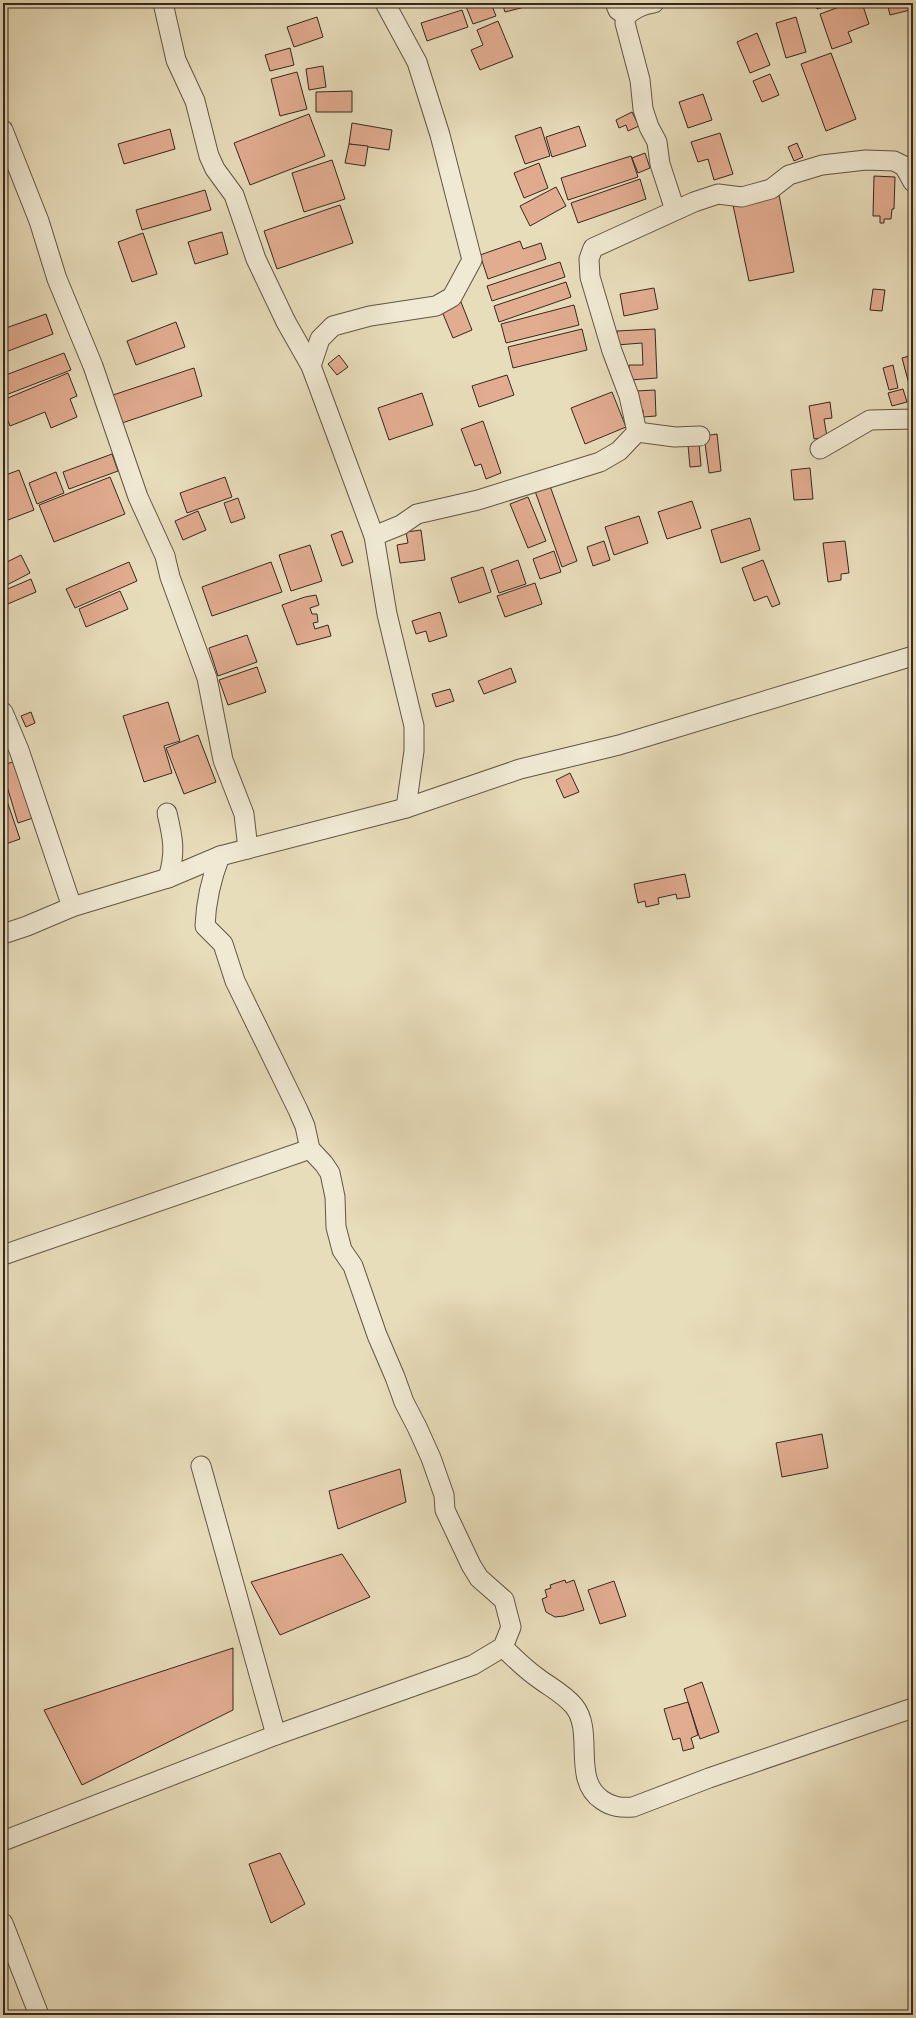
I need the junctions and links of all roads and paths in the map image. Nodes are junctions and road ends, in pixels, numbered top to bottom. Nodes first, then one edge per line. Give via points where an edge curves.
1 (163, 3) edge
2 (385, 3) edge
3 (654, 3) edge
4 (620, 9) edge
5 (3, 130) edge
6 (913, 182) edge
7 (675, 210) junction
8 (311, 366) junction
9 (913, 419) edge
10 (637, 432) junction
11 (700, 436) dead end
12 (820, 450) dead end
13 (374, 536) junction
14 (913, 656) edge
15 (3, 712) edge
16 (406, 808) junction
17 (167, 813) dead end
18 (248, 850) junction
19 (220, 856) junction
20 (168, 878) junction
21 (72, 907) junction
22 (3, 934) edge
23 (310, 1149) junction
24 (3, 1255) edge
25 (201, 1466) dead end
26 (503, 1647) junction
27 (913, 1708) edge
28 (276, 1735) junction
29 (3, 1841) edge
30 (3, 1923) edge
31 (39, 2015) edge

1 - 8 street via 176,60 195,101 209,156 234,195 256,259 286,322
2 - 8 street via 417,62 440,135 472,260 452,297 436,306 370,316 333,326 320,339
3 - 4 street
4 - 7 street via 640,80 643,109 657,142 660,164
5 - 18 street via 93,366 138,497 165,556 170,577 207,678 223,760 244,814
6 - 7 street via 904,166 894,161 860,160 822,165 789,175 771,189 742,197 718,194
7 - 10 street via 593,248 589,259 590,277 598,307 629,396
8 - 13 street
9 - 12 street via 870,420
10 - 11 street via 675,437
10 - 13 street via 619,451 600,462 478,500 417,514 401,525
13 - 16 street via 387,614 414,726 414,752
14 - 16 street via 619,746 520,769
15 - 21 street via 19,750
16 - 18 street
17 - 20 street via 174,843 173,861
18 - 19 street
19 - 20 street
19 - 23 street via 212,876 206,904 205,926 223,944 235,981 305,1126
20 - 21 street
21 - 22 street
23 - 24 street
23 - 26 street via 330,1173 336,1227 342,1250 353,1266 404,1402 431,1458 444,1495 446,1510 479,1578 504,1600 511,1627
25 - 28 street
26 - 27 street via 519,1663 556,1689 573,1705 578,1712 583,1735 585,1769 589,1785 595,1796 621,1808 633,1807 709,1778
26 - 28 street via 473,1665
28 - 29 street
30 - 31 street

